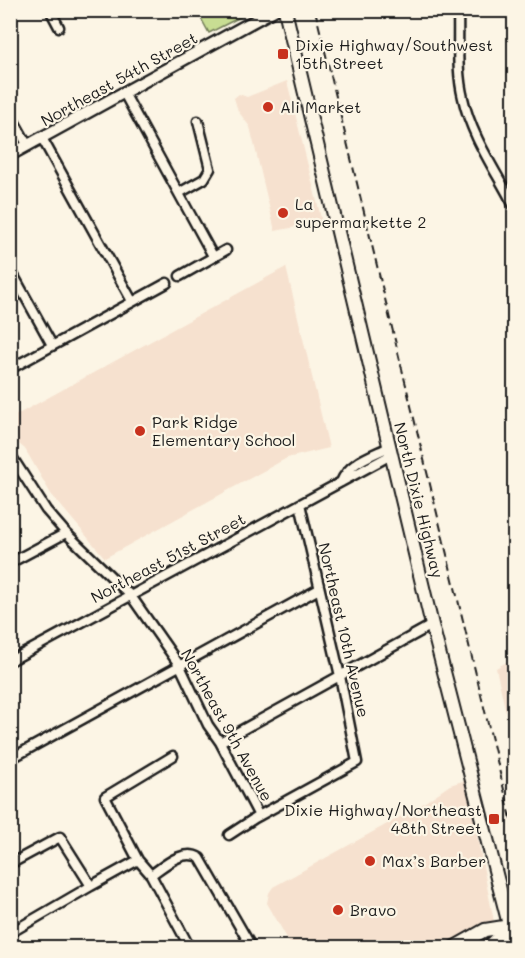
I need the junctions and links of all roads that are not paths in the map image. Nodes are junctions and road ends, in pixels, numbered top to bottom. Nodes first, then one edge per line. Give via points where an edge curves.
1 (50, 10) edge
2 (274, 10) edge
3 (285, 10) edge
4 (458, 10) edge
5 (59, 27) dead end
6 (124, 93) junction
7 (10, 114) edge
8 (198, 121) dead end
9 (42, 138) junction
10 (28, 146) junction
11 (10, 155) edge
12 (179, 193) junction
13 (514, 206) edge
14 (226, 250) dead end
15 (213, 256) junction
16 (10, 269) edge
17 (180, 276) dead end
18 (167, 283) dead end
19 (132, 301) junction
20 (52, 345) junction
21 (10, 369) edge
22 (390, 451) junction
23 (10, 454) edge
24 (14, 466) edge
25 (300, 504) junction
26 (66, 533) junction
27 (10, 563) edge
28 (319, 589) junction
29 (131, 596) junction
30 (432, 626) junction
31 (10, 661) edge
32 (180, 666) junction
33 (340, 676) junction
34 (220, 742) junction
35 (173, 756) dead end
36 (10, 759) edge
37 (259, 816) junction
38 (229, 835) dead end
39 (138, 860) junction
40 (10, 864) edge
41 (151, 875) junction
42 (91, 886) junction
43 (512, 925) edge
44 (10, 933) edge
45 (10, 939) edge
46 (514, 944) edge
47 (15, 948) edge
48 (190, 948) edge
49 (252, 948) edge
50 (453, 948) edge
51 (488, 948) edge

1 - 5 street
2 - 6 street, Northeast 54th Street
3 - 22 main road, North Dixie Highway
4 - 13 street via 460,82 465,109
6 - 9 street, Northeast 54th Street
6 - 12 street
7 - 10 street
8 - 12 street via 210,169 204,179
9 - 10 street, Northeast 54th Street
9 - 19 street
10 - 11 street, Northeast 54th Street
12 - 15 street
14 - 15 street
15 - 17 street
16 - 20 street
18 - 19 street
19 - 20 street
20 - 21 street
22 - 25 street, Northeast 51st Street via 355,464 341,482
22 - 30 main road, North Dixie Highway
23 - 24 street, Northeast 9th Avenue
24 - 26 street, Northeast 9th Avenue
25 - 28 street, Northeast 10th Avenue
25 - 29 street, Northeast 51st Street
26 - 27 street
26 - 29 street, Northeast 9th Avenue
28 - 32 street
28 - 33 street, Northeast 10th Avenue
29 - 31 street, Northeast 51st Street
29 - 32 street, Northeast 9th Avenue
30 - 33 street
30 - 43 main road, North Dixie Highway
32 - 34 street, Northeast 9th Avenue
32 - 36 street
33 - 34 street
33 - 37 street, Northeast 10th Avenue via 357,762
34 - 37 street, Northeast 9th Avenue
35 - 39 street via 105,796
37 - 38 street
39 - 41 street
39 - 42 street
40 - 42 street via 60,837
41 - 48 street
41 - 49 street via 185,855 200,858
42 - 44 street
43 - 46 main road, North Dixie Highway
43 - 50 main road via 485,930
43 - 51 main road
45 - 47 street

